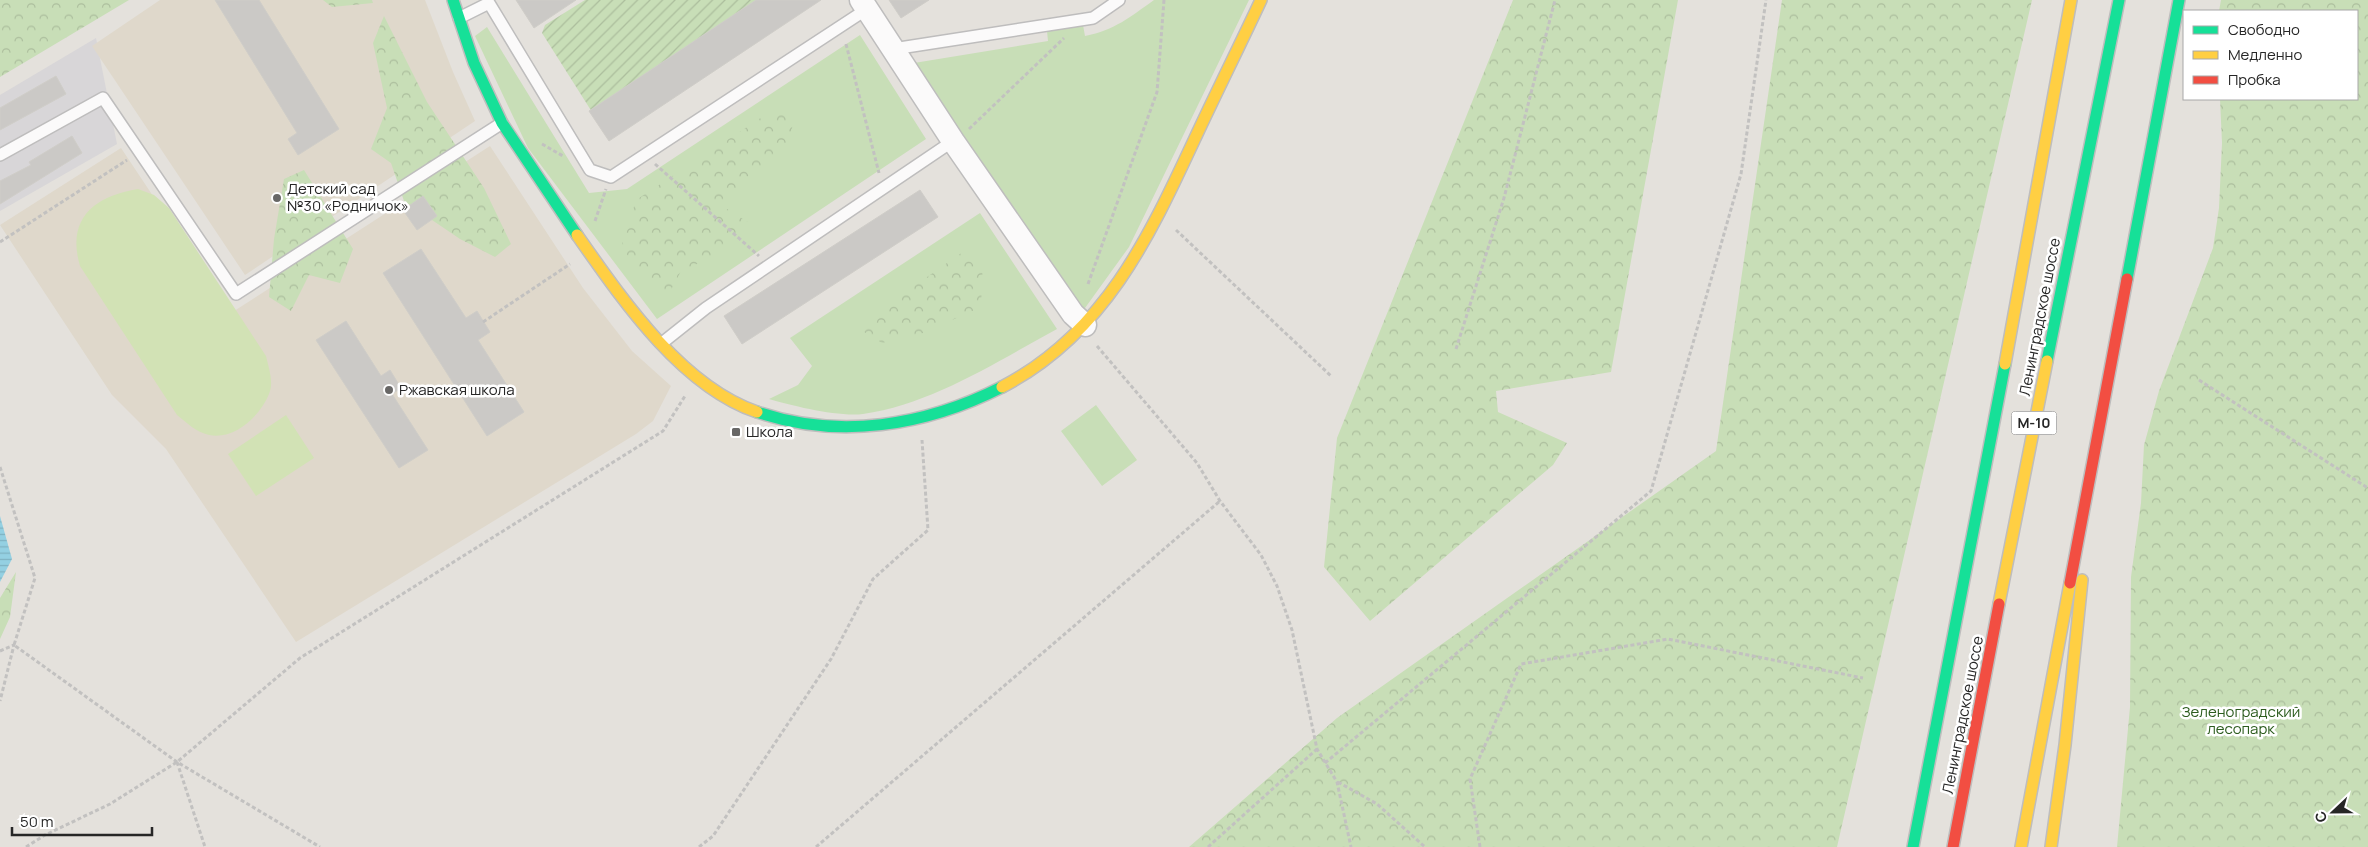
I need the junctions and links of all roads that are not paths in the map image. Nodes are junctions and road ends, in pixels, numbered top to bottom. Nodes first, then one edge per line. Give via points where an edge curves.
1 (453, 0) edge
2 (1119, 0) edge
3 (1261, 0) edge
4 (2071, 0) edge
5 (2119, 0) edge
6 (2179, 0) edge
7 (492, 2) edge
8 (864, 5) edge
9 (459, 18) junction
10 (893, 49) junction
11 (502, 123) junction
12 (953, 141) junction
13 (0, 155) edge
14 (1078, 324) junction
15 (662, 343) junction
16 (2094, 460) junction
17 (1913, 847) edge
18 (1953, 847) edge
19 (2021, 847) edge
20 (2051, 847) edge

1 - 9 main road
2 - 10 lane via 1093,18
3 - 14 main road via 1159,214 1124,277
4 - 17 main road, Ленинградское шоссе
5 - 18 main road, Ленинградское шоссе / М-10
6 - 16 main road
7 - 8 lane via 590,170 610,176
7 - 9 lane
8 - 10 street
9 - 11 main road via 486,91
10 - 12 street
11 - 13 lane via 236,294 103,98
11 - 15 main road via 586,248 628,305
12 - 14 street
12 - 15 lane via 706,308
14 - 15 main road via 1055,354 1009,385 920,420 863,428 808,426 750,409 720,395 697,378
16 - 19 main road
16 - 20 main road via 2065,745

